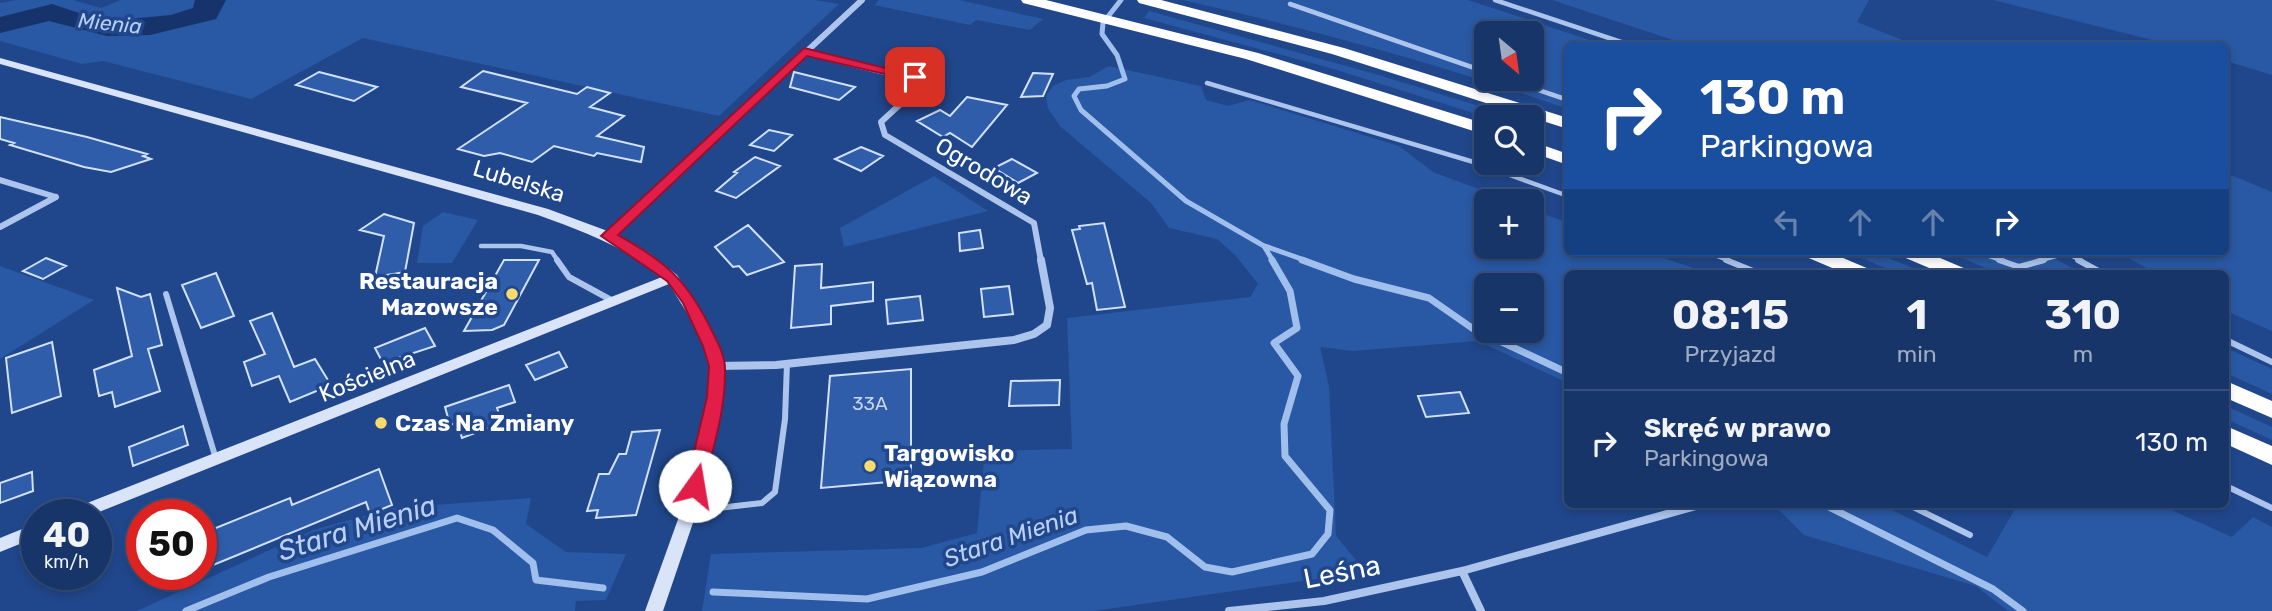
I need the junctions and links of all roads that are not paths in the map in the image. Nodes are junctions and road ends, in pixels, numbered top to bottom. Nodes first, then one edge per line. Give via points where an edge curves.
1 (860, 0) edge
2 (1028, 0) edge
3 (1144, 0) edge
4 (1495, 0) edge
5 (1290, 4) dead end
6 (1621, 42) edge
7 (804, 52) junction
8 (0, 61) edge
9 (1474, 68) edge
10 (1207, 83) dead end
11 (1541, 91) edge
12 (1564, 99) edge
13 (1564, 123) edge
14 (1474, 126) edge
15 (1544, 151) edge
16 (1564, 158) edge
17 (0, 180) edge
18 (1564, 195) edge
19 (0, 227) edge
20 (608, 236) junction
21 (481, 246) dead end
22 (1717, 256) edge
23 (1821, 256) edge
24 (1918, 256) edge
25 (1989, 256) edge
26 (2055, 256) edge
27 (2071, 256) edge
28 (1751, 270) edge
29 (1855, 270) edge
30 (1952, 270) edge
31 (2096, 270) edge
32 (672, 278) junction
33 (166, 295) dead end
34 (616, 302) junction
35 (2229, 341) edge
36 (2272, 362) edge
37 (787, 363) junction
38 (717, 366) junction
39 (2229, 390) edge
40 (2272, 410) edge
41 (2229, 435) edge
42 (2272, 456) edge
43 (217, 460) junction
44 (2229, 488) edge
45 (112, 501) edge
46 (1689, 508) edge
47 (1915, 508) edge
48 (2272, 509) edge
49 (689, 511) junction
50 (1970, 535) dead end
51 (21, 536) edge
52 (0, 545) edge
53 (1462, 571) junction
54 (654, 611) edge
55 (1229, 611) edge
56 (1481, 611) edge

1 - 7 street
2 - 14 highway via 1306,72
3 - 13 highway via 1338,51
4 - 6 lane
5 - 9 lane
7 - 20 street
7 - 37 street, Ogrodowa via 921,81 922,85 881,122 885,135 1034,223 1051,308 1047,325 1014,340
8 - 20 main road, Lubelska via 530,209
10 - 18 lane via 1477,163
11 - 12 lane
15 - 16 highway
17 - 19 street via 56,197
20 - 32 main road, Lubelska
21 - 34 lane via 552,251 569,277
22 - 28 lane
23 - 29 highway
24 - 30 highway
25 - 26 lane via 2019,267
27 - 31 lane
32 - 34 main road, Kościelna
32 - 38 main road, Lubelska via 704,329
33 - 43 lane
34 - 43 main road, Kościelna
35 - 36 lane
37 - 38 street, Ogrodowa
37 - 49 lane via 775,492 762,503
38 - 49 main road, Lubelska via 716,397
39 - 40 highway
41 - 42 highway
43 - 45 main road, Kościelna
44 - 48 lane
46 - 53 street, Leśna
47 - 50 lane
49 - 54 main road, Lubelska
51 - 52 main road
53 - 55 street, Leśna via 1324,601
53 - 56 street

